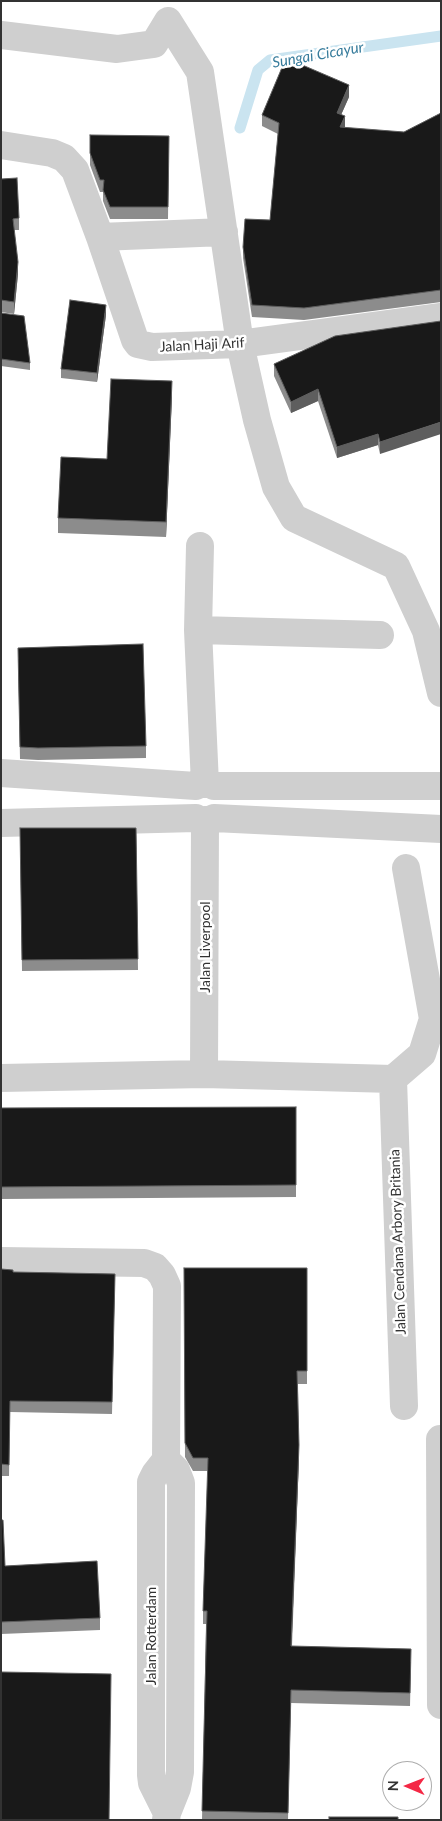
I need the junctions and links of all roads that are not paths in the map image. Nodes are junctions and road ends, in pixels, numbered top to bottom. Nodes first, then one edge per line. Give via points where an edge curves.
1 (168, 11) edge
2 (1, 35) edge
3 (1, 145) edge
4 (224, 232) junction
5 (100, 237) junction
6 (441, 317) edge
7 (240, 344) junction
8 (200, 546) dead end
9 (198, 630) junction
10 (380, 635) dead end
11 (441, 693) edge
12 (1, 773) edge
13 (205, 785) junction
14 (441, 786) edge
15 (205, 819) junction
16 (1, 823) edge
17 (441, 829) edge
18 (406, 868) dead end
19 (204, 1074) junction
20 (1, 1078) edge
21 (393, 1079) junction
22 (1, 1261) edge
23 (404, 1406) dead end
24 (440, 1439) edge
25 (441, 1699) edge
26 (441, 1705) edge
27 (166, 1816) edge

1 - 2 street via 154,44 117,49
1 - 4 street via 200,72
3 - 5 street, Jalan Haji Arif via 64,158 75,170
4 - 5 street
4 - 7 street
5 - 7 street, Jalan Haji Arif via 138,344 152,347
6 - 7 street, Jalan Haji Arif
7 - 11 street via 257,420 282,499 294,518 396,566 426,632
8 - 9 street
9 - 10 street
9 - 13 street
12 - 13 street
13 - 14 street
13 - 15 street, Jalan Liverpool via 220,792 223,802 221,811
15 - 16 street
15 - 17 street
15 - 19 street, Jalan Liverpool
18 - 21 street via 433,1019 422,1054
19 - 20 street
19 - 21 street
21 - 23 street, Jalan Cendana Arbory Britania
22 - 27 street, Jalan Rotterdam via 144,1263 155,1267 168,1286 166,1460 151,1482 151,1775
24 - 25 street
25 - 26 street

